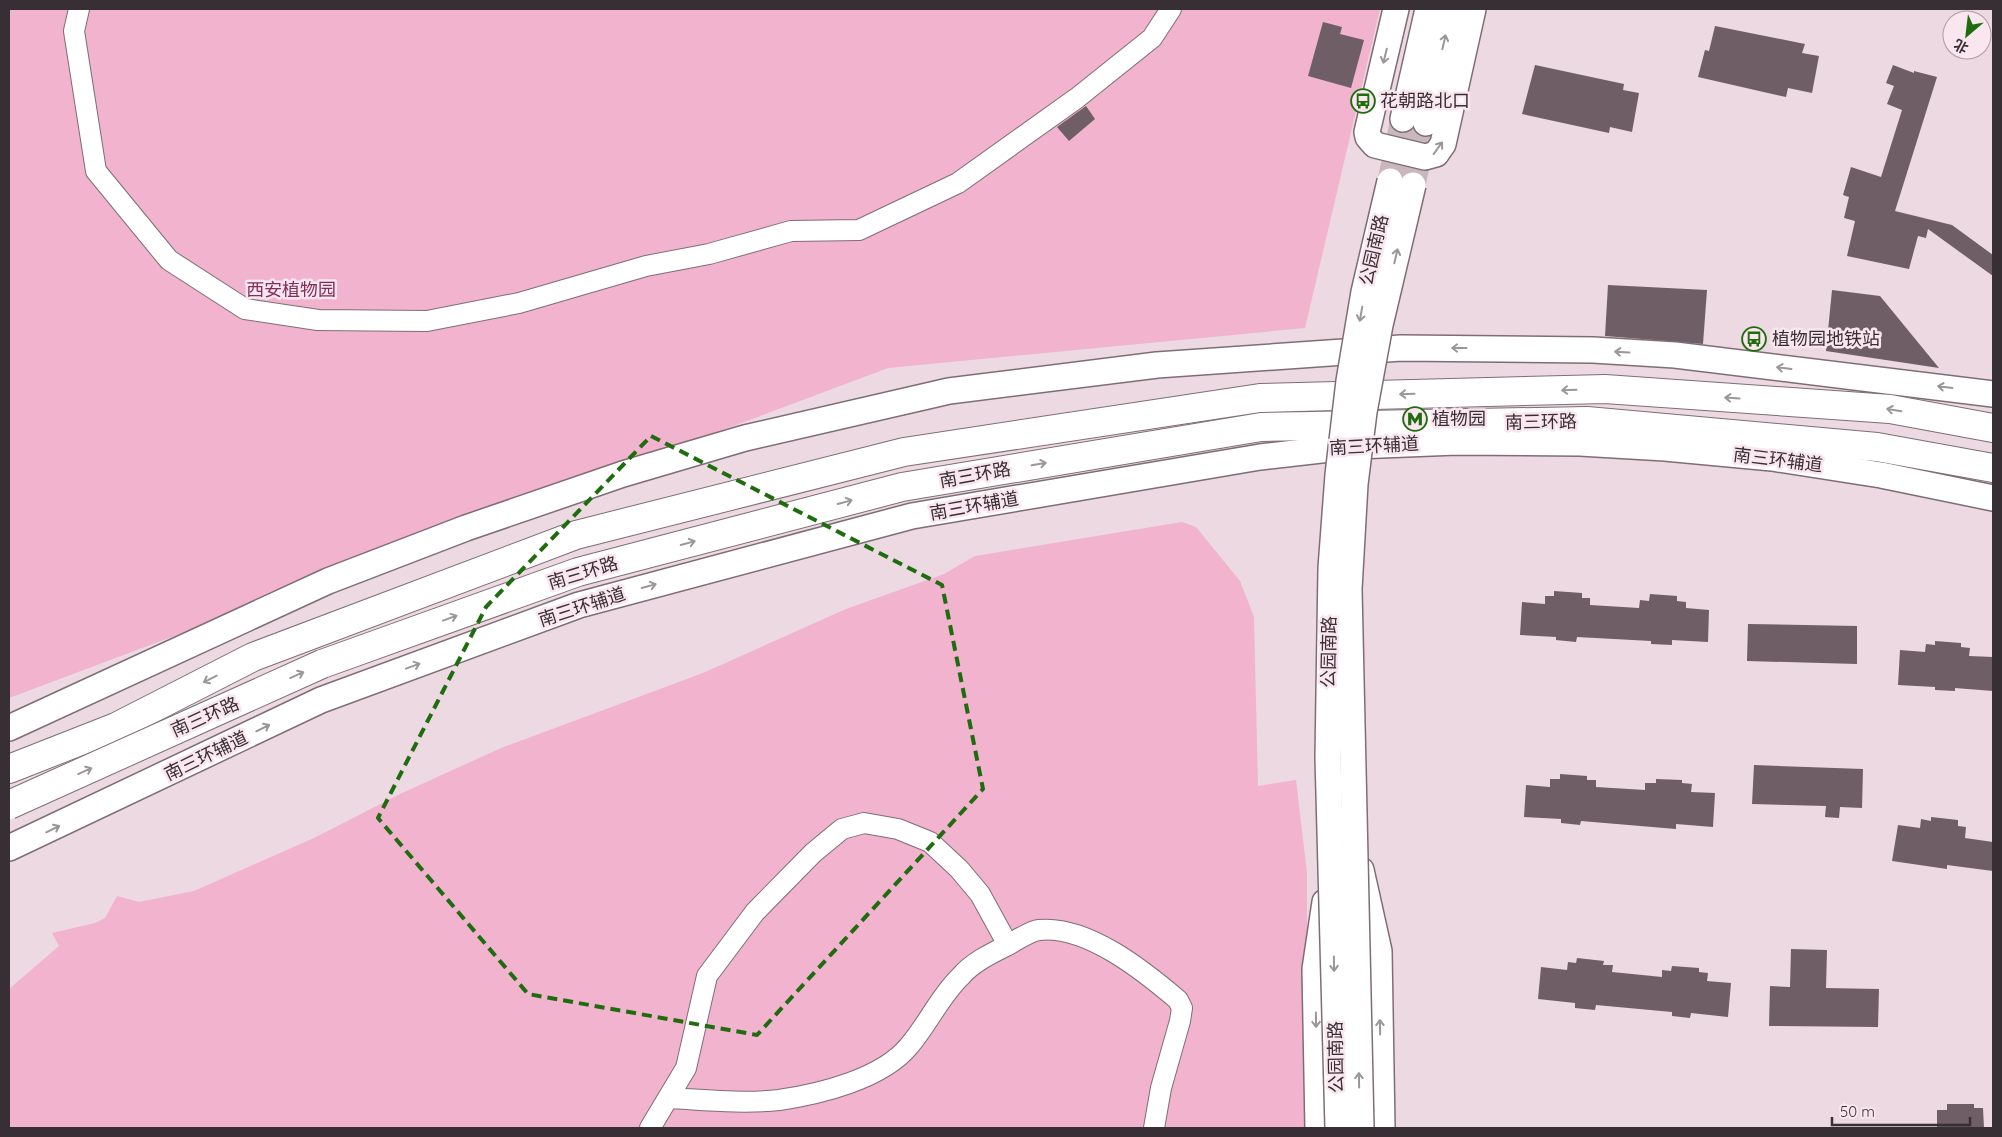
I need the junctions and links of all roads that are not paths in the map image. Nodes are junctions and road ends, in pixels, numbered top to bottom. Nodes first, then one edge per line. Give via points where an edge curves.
1 (80, 9) edge
2 (1171, 9) edge
3 (1396, 9) edge
4 (1428, 9) edge
5 (1452, 9) edge
6 (1473, 9) edge
7 (1993, 394) edge
8 (1993, 428) edge
9 (1345, 447) junction
10 (1993, 468) edge
11 (1993, 498) edge
12 (9, 728) edge
13 (9, 769) edge
14 (9, 805) edge
15 (9, 848) edge
16 (1008, 945) junction
17 (669, 1098) junction
18 (650, 1128) edge
19 (1154, 1128) edge
20 (1318, 1128) edge
21 (1338, 1128) edge
22 (1361, 1128) edge
23 (1382, 1128) edge

1 - 2 lane via 74,31 96,171 169,260 245,309 318,320 427,321 519,303 646,266 709,254 791,231 859,230 958,184 1077,98 1152,38
3 -> 6 main road via 1367,132 1375,144 1425,157 1436,154 1443,144
4 -> 5 main road via 1414,121
7 -> 12 main road via 1675,355 1447,348 1304,353 1167,365 949,392 745,438 623,474 466,528 328,582
8 -> 13 highway, 南三环路 via 1890,409 1605,388 1260,398 904,452 576,535 253,657 116,727
9 - 11 main road, 南三环辅道 via 1457,442 1580,443 1665,448 1772,458 1880,475
15 -> 9 main road, 南三环辅道 via 321,700 579,605 912,516 1260,457
9 -> 20 main road via 1318,773 1326,894 1316,969
23 -> 9 main road via 1379,951 1356,853
14 -> 10 highway, 南三环路, bridge via 322,664 578,572 902,487 1260,427 1587,421 1877,447
16 - 17 lane via 985,957 961,976 909,1047 890,1064 866,1077 779,1100
16 - 17 lane via 980,894 930,842 898,829 864,823 842,829 813,853 755,912 707,976 686,1068
16 - 19 lane via 1038,930 1062,932 1092,941 1126,959 1178,1000 1182,1008 1180,1021 1161,1088
17 - 18 lane
22 -> 21 main road, 公园南路, bridge via 1349,681 1350,579 1355,484 1364,412 1401,183 1364,292 1349,381 1331,568 1328,757

